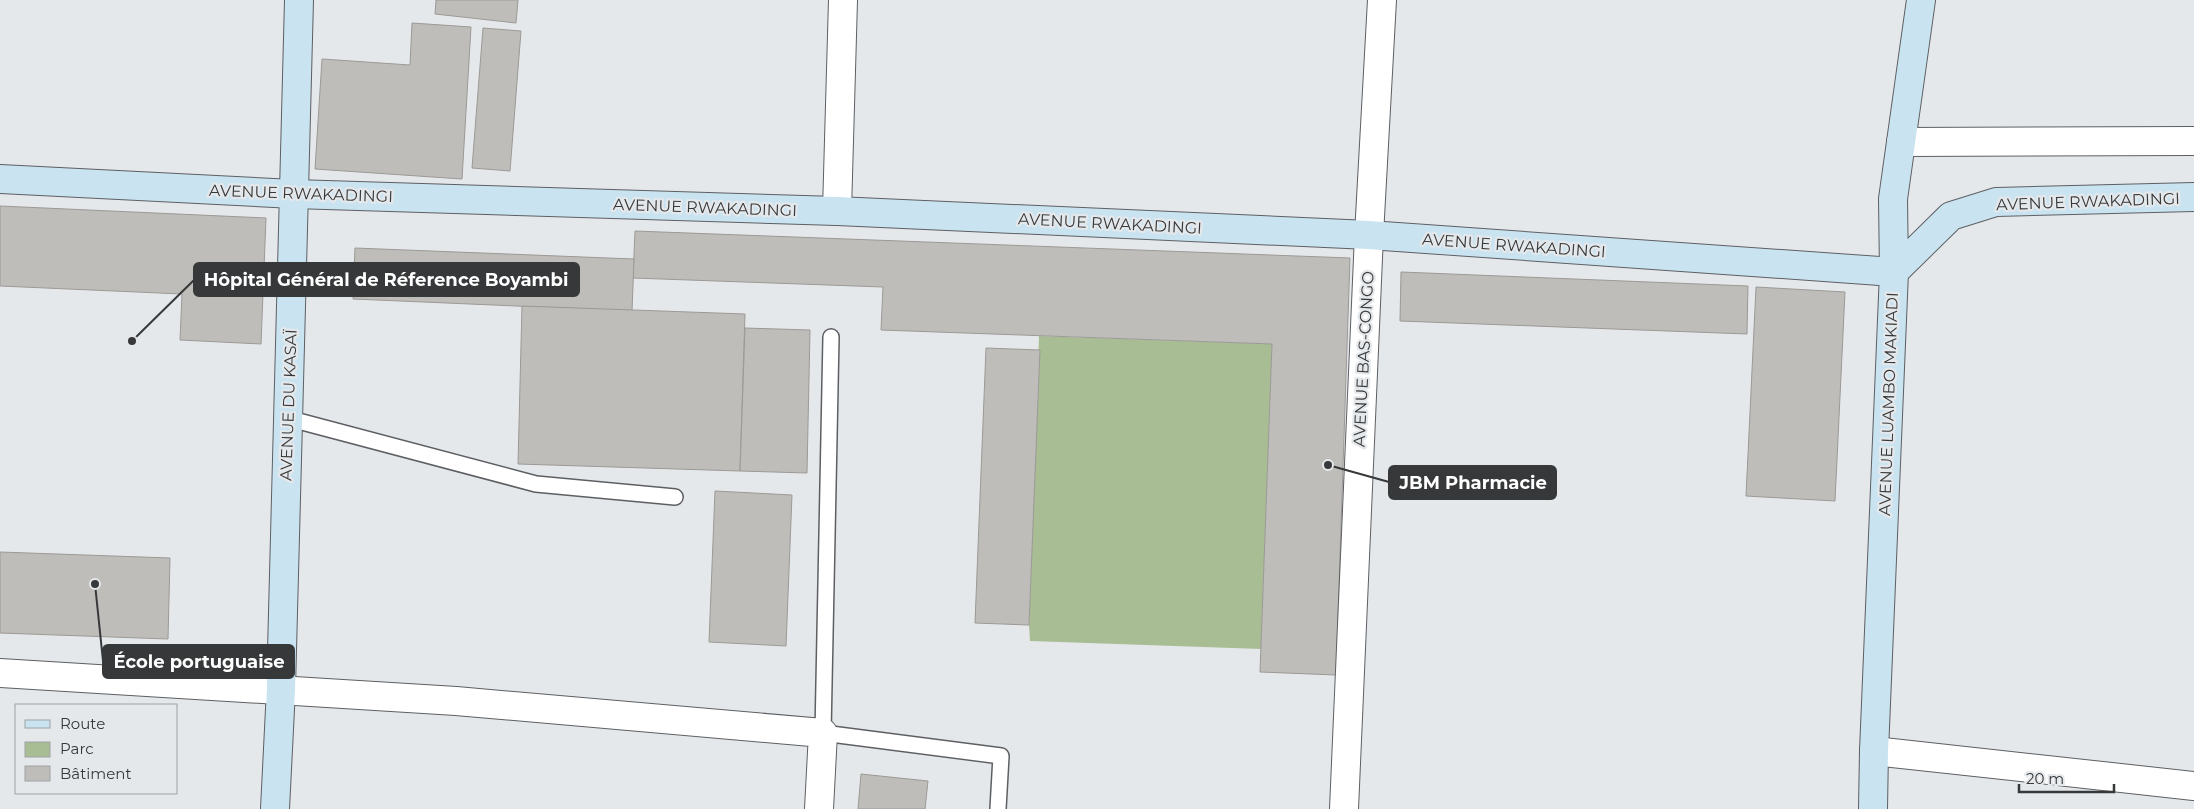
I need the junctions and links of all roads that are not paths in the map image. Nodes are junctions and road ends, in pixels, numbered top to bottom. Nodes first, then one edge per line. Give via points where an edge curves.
1 (299, 0) edge
2 (843, 0) edge
3 (1382, 0) edge
4 (1920, 0) edge
5 (1900, 142) junction
6 (2194, 142) edge
7 (0, 179) edge
8 (294, 194) junction
9 (2194, 197) edge
10 (837, 211) junction
11 (1369, 235) junction
12 (1894, 272) junction
13 (831, 337) dead end
14 (287, 418) junction
15 (675, 497) dead end
16 (0, 672) edge
17 (281, 689) junction
18 (823, 733) junction
19 (1874, 751) junction
20 (2194, 786) edge
21 (275, 809) edge
22 (819, 809) edge
23 (998, 809) edge
24 (1344, 809) edge
25 (1873, 809) edge

1 - 8 street, AVENUE DU KASAÏ
2 - 10 street
3 - 11 street, AVENUE BAS-CONGO
4 - 5 street, AVENUE LUAMBO MAKIADI
5 - 6 street
5 - 12 street, AVENUE LUAMBO MAKIADI via 1893,199
7 - 8 street, AVENUE RWAKADINGI
8 - 10 street, AVENUE RWAKADINGI
8 - 14 street, AVENUE DU KASAÏ
9 - 12 street, AVENUE RWAKADINGI via 1996,202 1951,216
10 - 11 street, AVENUE RWAKADINGI
11 - 12 street, AVENUE RWAKADINGI
11 - 24 street, AVENUE BAS-CONGO
12 - 19 street, AVENUE LUAMBO MAKIADI
13 - 18 lane
14 - 15 lane via 536,484
14 - 17 street, AVENUE DU KASAÏ
16 - 17 street
17 - 18 street
17 - 21 street, AVENUE DU KASAÏ
18 - 22 street
18 - 23 lane via 1001,756
19 - 20 street
19 - 25 street, AVENUE LUAMBO MAKIADI

